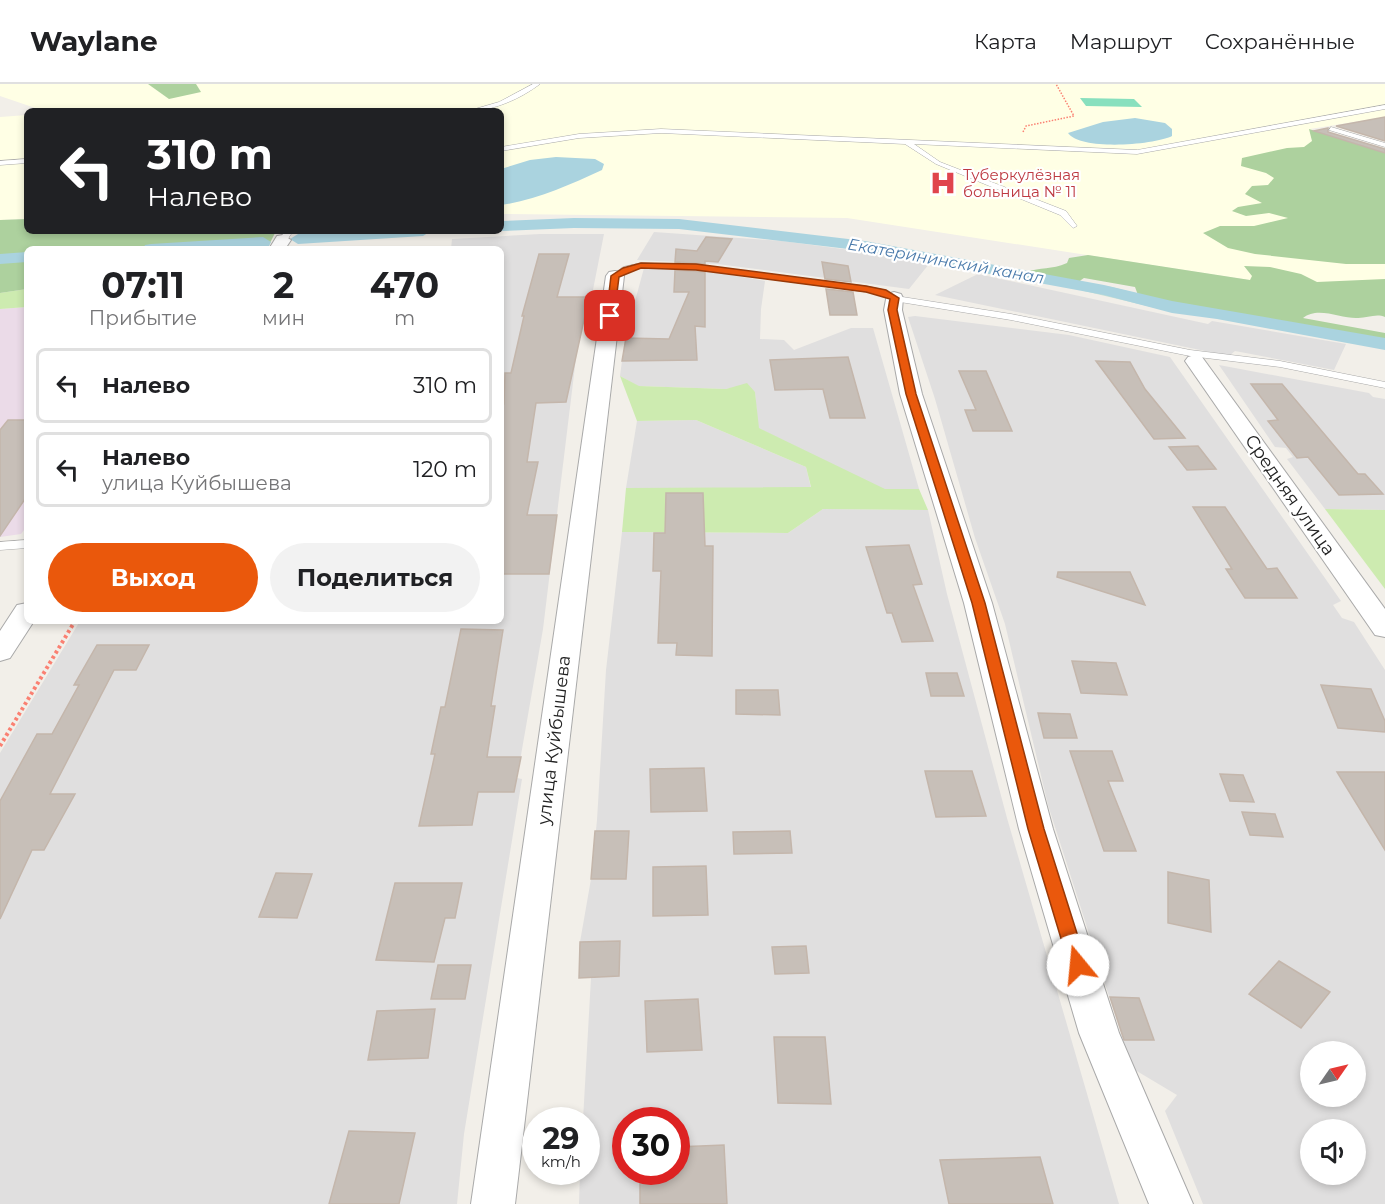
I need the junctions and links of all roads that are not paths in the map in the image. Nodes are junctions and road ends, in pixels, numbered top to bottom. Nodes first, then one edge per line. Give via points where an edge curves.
1 (537, 84) edge
2 (482, 108) edge
3 (1385, 108) edge
4 (1331, 129) dead end
5 (908, 143) junction
6 (1385, 145) edge
7 (504, 148) edge
8 (24, 161) edge
9 (0, 163) edge
10 (1073, 226) dead end
11 (615, 276) joint
12 (894, 298) junction
13 (1195, 362) dead end
14 (1385, 384) edge
15 (24, 544) edge
16 (0, 546) edge
17 (24, 616) edge
18 (1385, 629) edge
19 (0, 652) edge
20 (493, 1204) edge
21 (1171, 1204) edge

1 - 2 lane
3 - 5 lane via 1149,150 1110,152
4 - 6 lane
5 - 7 lane via 626,132 558,138
5 - 10 lane via 938,163 1063,213
8 - 9 lane
11 - 12 lane via 641,265 696,267 866,289
11 - 20 street, улица Куйбышева
12 - 14 lane via 922,300 1190,353 1280,364
12 - 21 street via 893,310 911,394 978,603 1040,840 1099,1033
13 - 18 street, Средняя улица
15 - 16 lane
17 - 19 street

